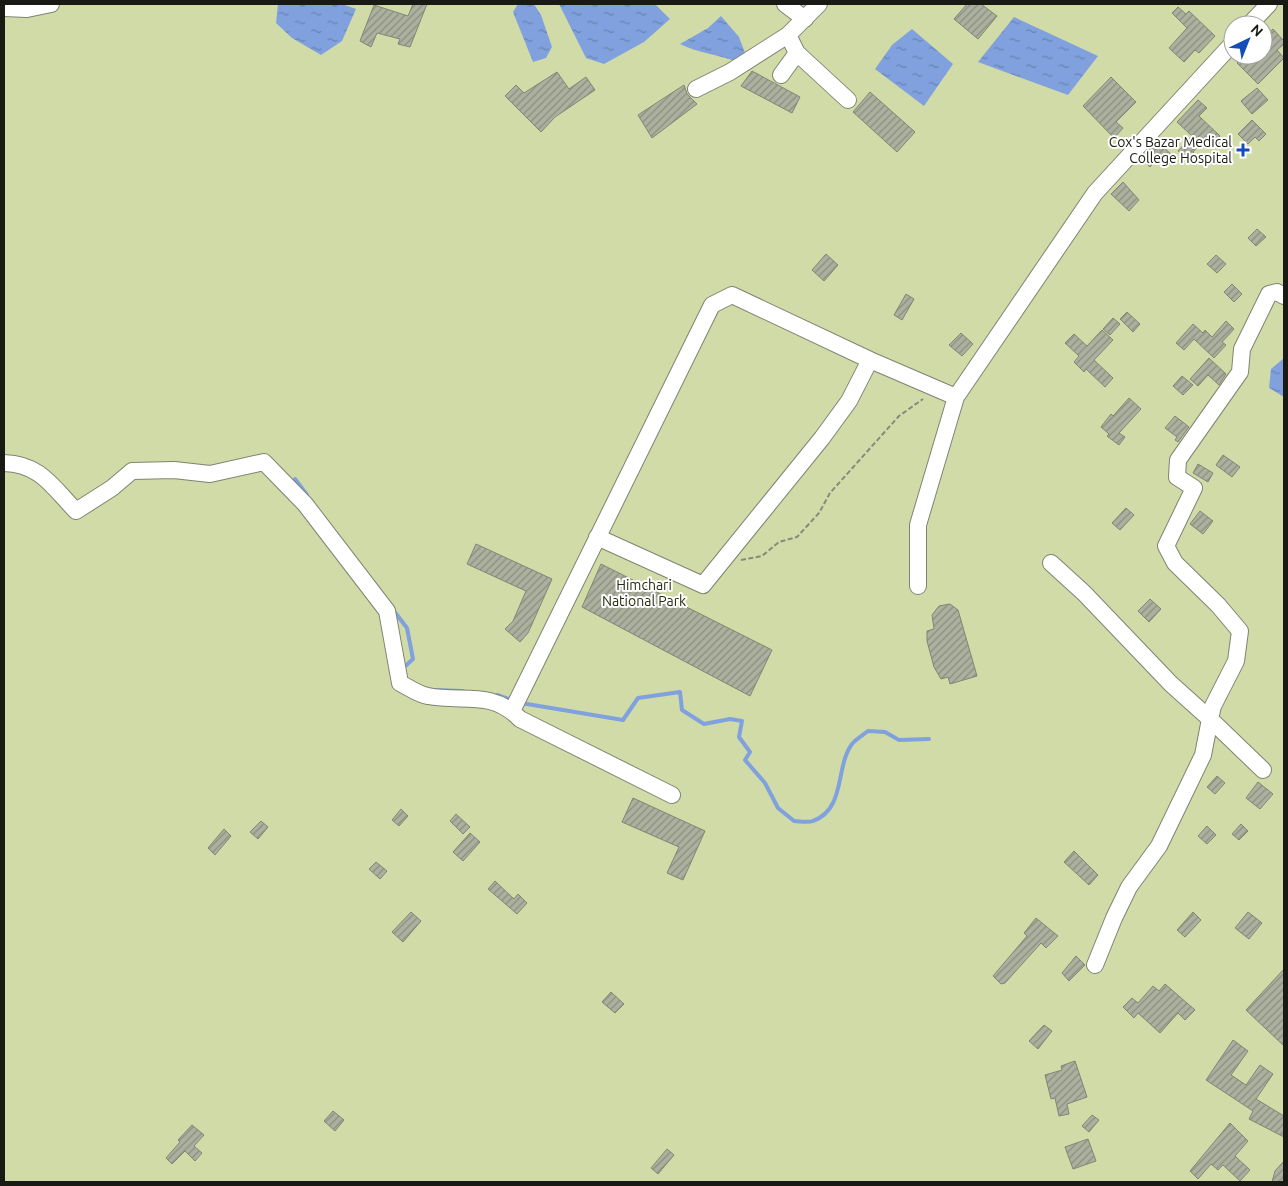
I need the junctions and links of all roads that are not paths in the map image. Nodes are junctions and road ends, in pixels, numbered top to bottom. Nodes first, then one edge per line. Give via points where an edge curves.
1 (51, 4) edge
2 (785, 4) edge
3 (819, 4) edge
4 (1269, 4) edge
5 (4, 8) edge
6 (1259, 15) edge
7 (805, 19) junction
8 (788, 35) junction
9 (797, 53) junction
10 (1223, 54) edge
11 (781, 76) dead end
12 (696, 89) dead end
13 (848, 100) dead end
14 (1284, 296) edge
15 (870, 360) junction
16 (956, 397) junction
17 (4, 463) edge
18 (596, 537) junction
19 (1051, 563) dead end
20 (918, 586) dead end
21 (512, 711) junction
22 (1210, 719) junction
23 (1263, 770) dead end
24 (672, 795) dead end
25 (1095, 965) dead end

1 - 5 street via 27,9
2 - 7 street
3 - 7 street
4 - 6 street
7 - 8 street
8 - 9 street
8 - 12 street via 730,72
9 - 11 street
9 - 13 street
10 - 16 street via 1095,193
14 - 22 street via 1277,292 1269,294 1242,349 1240,372 1178,460 1176,468 1177,477 1194,488 1166,546 1175,563 1240,631 1236,661 1213,706
15 - 16 street
15 - 18 street via 849,401 822,438 702,585
15 - 18 street via 732,295 712,305
16 - 20 street via 918,524
17 - 21 street via 20,463 36,470 76,510 112,488 132,471 174,470 210,474 264,462 305,504 387,611 400,683 427,696 484,699
18 - 21 street
19 - 22 street
21 - 24 street via 520,719
22 - 23 street
22 - 25 street via 1203,755 1159,846 1129,886

